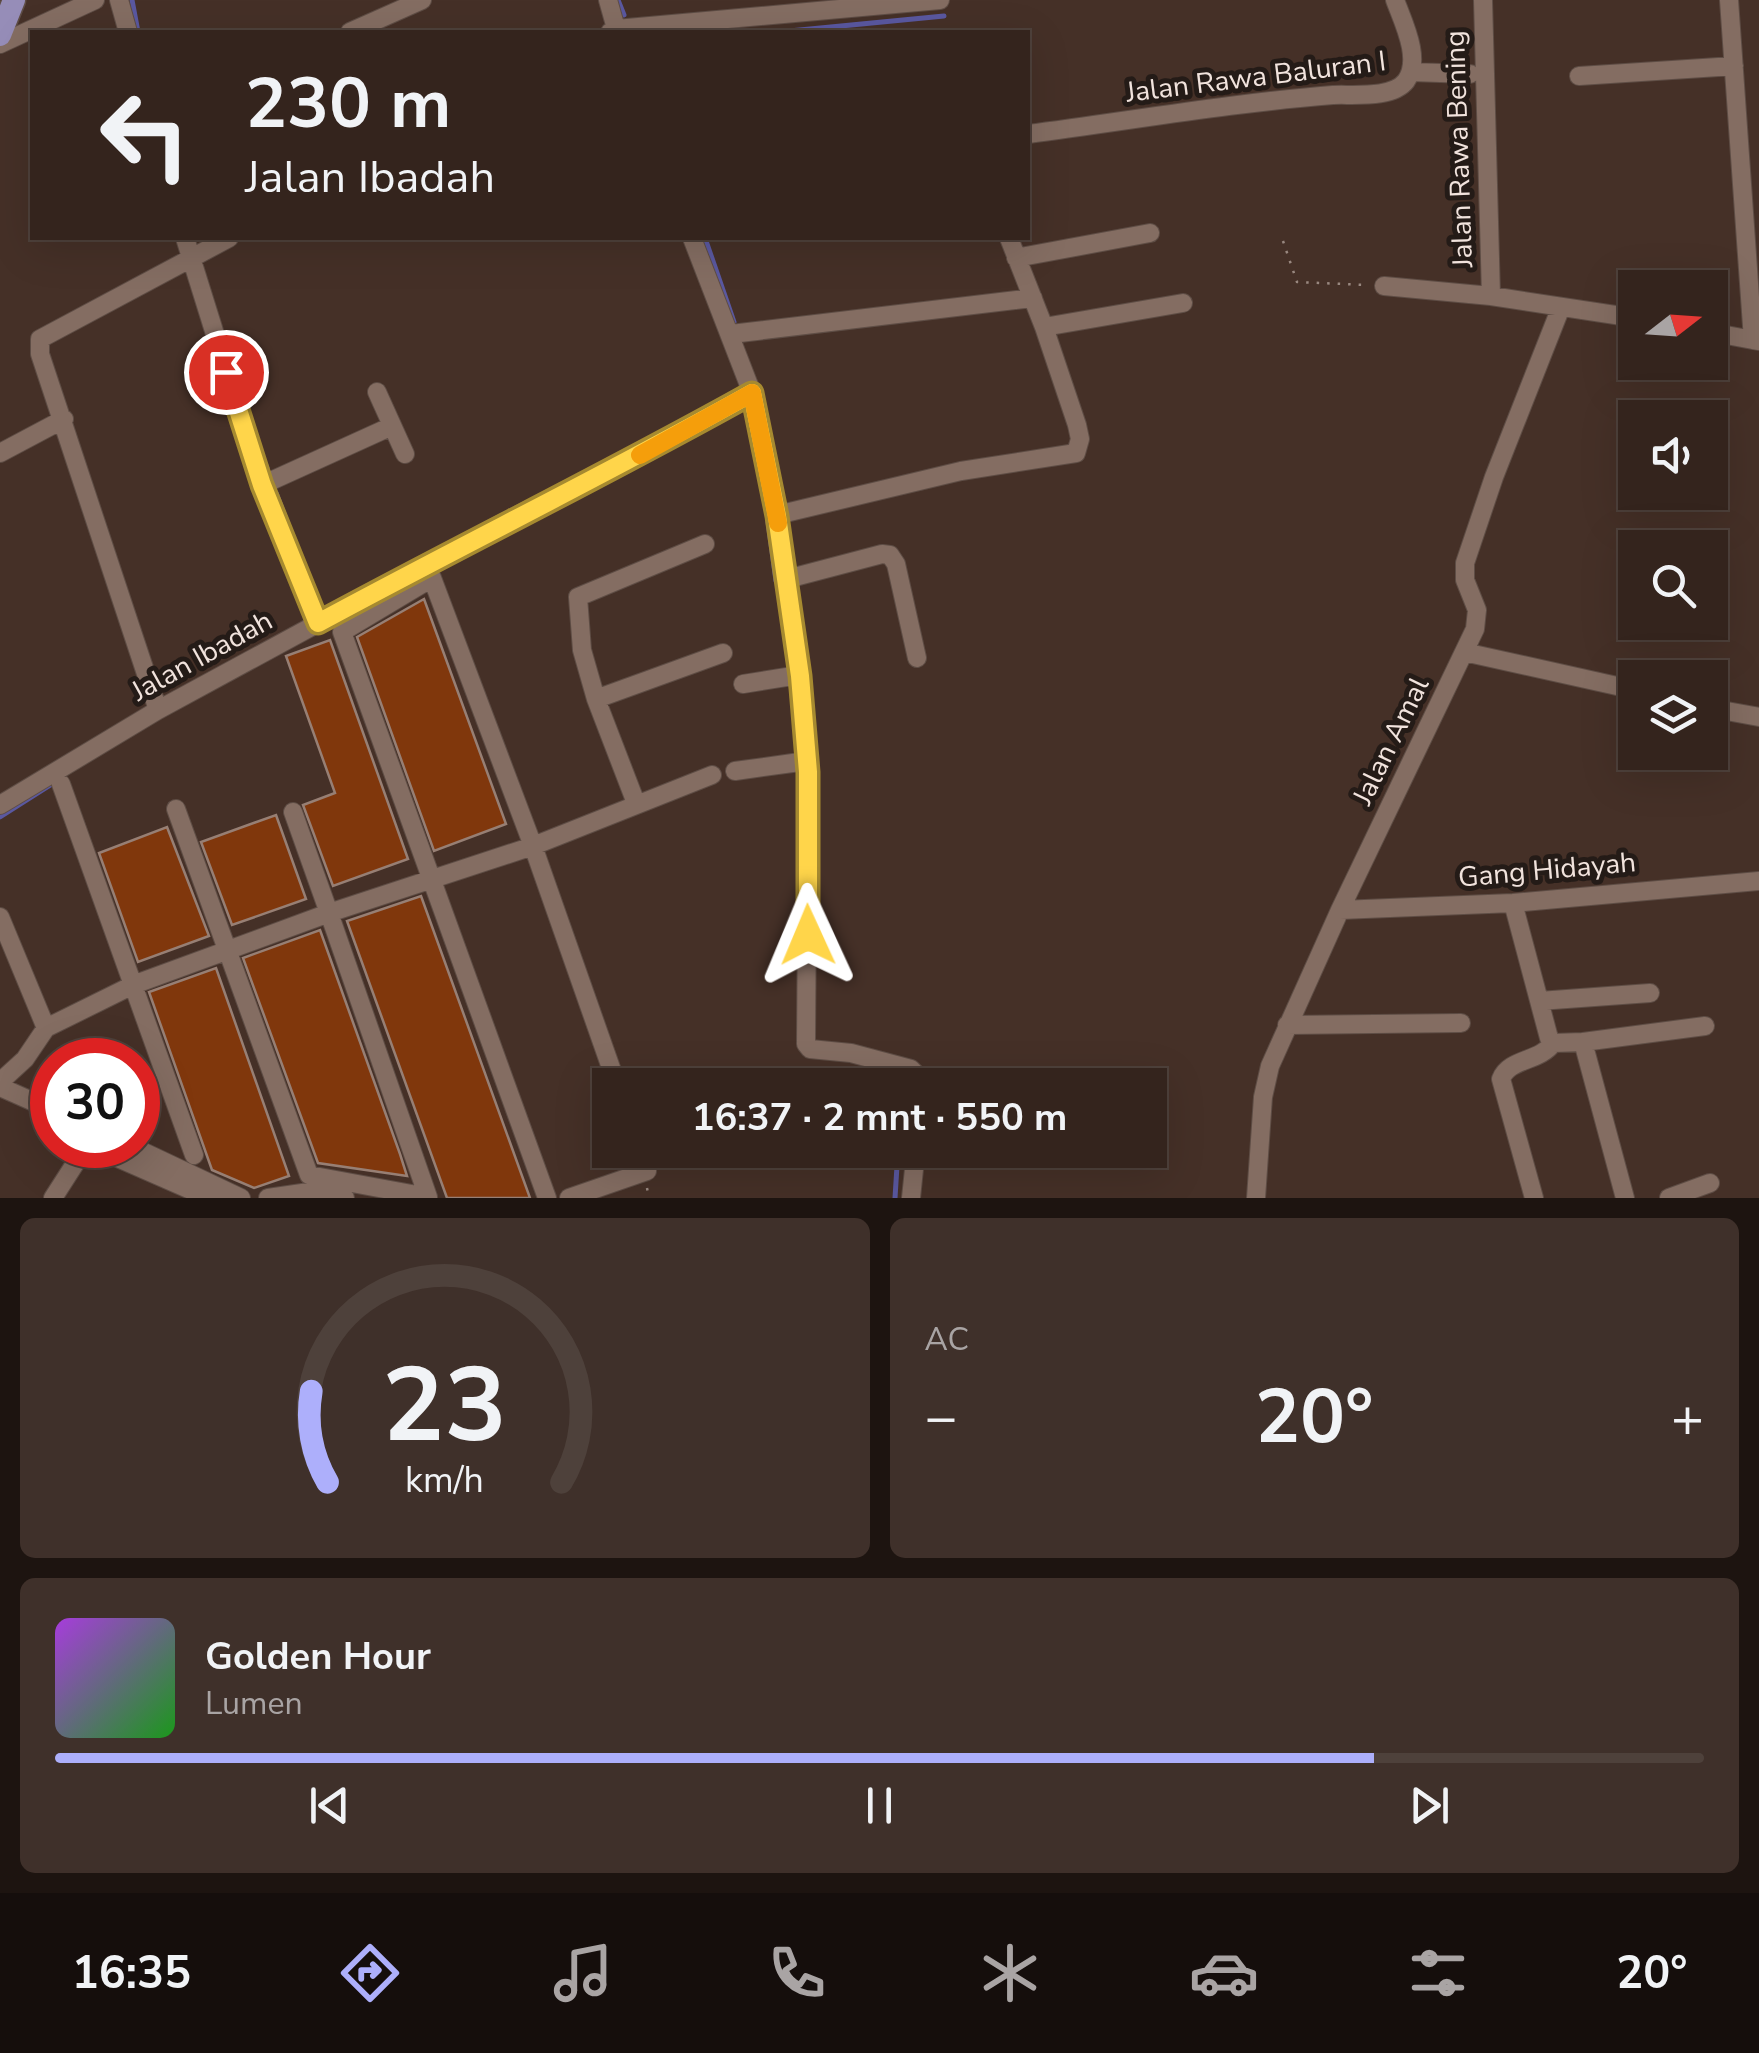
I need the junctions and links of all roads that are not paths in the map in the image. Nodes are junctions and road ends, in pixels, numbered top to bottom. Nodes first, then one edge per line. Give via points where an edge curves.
1 (14, 0) edge
2 (95, 0) edge
3 (119, 0) edge
4 (422, 0) edge
5 (608, 0) edge
6 (940, 0) edge
7 (1395, 0) edge
8 (1483, 0) edge
9 (1729, 0) edge
10 (781, 7) edge
11 (30, 30) edge
12 (30, 30) edge
13 (127, 30) edge
14 (354, 30) edge
15 (614, 30) edge
16 (621, 30) edge
17 (0, 36) edge
18 (0, 44) edge
19 (1734, 66) junction
20 (1410, 72) junction
21 (1470, 74) dead end
22 (1578, 76) dead end
23 (1030, 134) edge
24 (1150, 233) dead end
25 (186, 240) edge
26 (226, 240) edge
27 (693, 240) edge
28 (1010, 240) edge
29 (191, 258) junction
30 (1016, 258) junction
31 (1384, 286) road end
32 (1492, 296) junction
33 (1034, 298) junction
34 (1183, 303) dead end
35 (1562, 308) junction
36 (1618, 316) edge
37 (1044, 328) junction
38 (731, 334) junction
39 (1728, 336) edge
40 (1756, 341) edge
41 (377, 392) dead end
42 (752, 393) junction
43 (64, 418) junction
44 (392, 426) junction
45 (0, 453) edge
46 (405, 454) dead end
47 (262, 485) junction
48 (777, 516) junction
49 (705, 544) dead end
50 (788, 578) junction
51 (318, 623) junction
52 (1464, 652) junction
53 (723, 653) dead end
54 (917, 658) dead end
55 (800, 676) junction
56 (743, 684) dead end
57 (1618, 686) edge
58 (596, 700) junction
59 (158, 710) junction
60 (1728, 712) edge
61 (1759, 718) edge
62 (808, 760) junction
63 (735, 771) dead end
64 (712, 775) dead end
65 (61, 784) dead end
66 (636, 803) junction
67 (0, 805) edge
68 (176, 809) dead end
69 (293, 812) dead end
70 (533, 846) junction
71 (430, 879) junction
72 (1759, 882) edge
73 (1513, 903) junction
74 (1340, 910) junction
75 (328, 913) junction
76 (0, 917) edge
77 (226, 950) junction
78 (133, 985) junction
79 (1650, 993) dead end
80 (1539, 1001) junction
81 (1461, 1022) dead end
82 (1286, 1024) junction
83 (1705, 1026) dead end
84 (46, 1028) junction
85 (1583, 1042) junction
86 (1554, 1044) junction
87 (611, 1068) edge
88 (906, 1068) edge
89 (0, 1084) edge
90 (30, 1099) edge
91 (194, 1155) dead end
92 (160, 1160) edge
93 (72, 1168) edge
94 (140, 1168) edge
95 (646, 1168) edge
96 (914, 1168) edge
97 (1710, 1183) dead end
98 (53, 1198) edge
99 (209, 1198) edge
100 (241, 1198) edge
101 (268, 1198) edge
102 (345, 1198) edge
103 (547, 1198) edge
104 (568, 1198) edge
105 (912, 1198) edge
106 (1256, 1198) edge
107 (1534, 1198) edge
108 (1626, 1198) edge
109 (1669, 1198) edge

1 - 17 main road
2 - 11 street
3 - 13 street
4 - 14 street
5 - 15 street
6 - 10 street
7 - 20 street, Jalan Rawa Baluran I via 1411,49
8 - 32 street, Jalan Rawa Bening
9 - 19 street
10 - 16 street
12 - 18 street
19 - 22 street
19 - 40 street
20 - 21 street
20 - 23 street, Jalan Rawa Baluran I via 1404,85 1386,92
24 - 30 street
25 - 29 street
26 - 29 street
27 - 38 street
28 - 30 street
29 - 43 street via 40,339
29 - 47 street
30 - 33 street
31 - 32 street, Jalan Rawa Bening
32 - 35 street, Jalan Rawa Bening
33 - 37 street
33 - 38 street
34 - 37 street
35 - 36 street, Jalan Rawa Bening
35 - 52 street, Jalan Amal via 1465,563 1477,610
37 - 48 street via 1077,425 1076,453 961,470
38 - 42 street
39 - 40 street
41 - 44 street
42 - 48 street
42 - 51 street, Jalan Ibadah
43 - 45 street
43 - 59 street
44 - 46 street
44 - 47 street
47 - 51 street
48 - 50 street
49 - 58 street via 578,598 582,650
50 - 54 street via 890,556
50 - 55 street
51 - 59 street, Jalan Ibadah
52 - 57 street
52 - 74 street, Jalan Amal
53 - 58 street
55 - 56 street
55 - 62 street
58 - 66 street
59 - 67 street, Jalan Ibadah
60 - 61 street
62 - 63 street
62 - 88 street via 806,1044
64 - 66 street
65 - 78 street
66 - 70 street
68 - 77 street
69 - 75 street
70 - 71 street
70 - 71 street via 432,578 342,632
70 - 87 street
71 - 75 street
71 - 103 street
72 - 73 street, Gang Hidayah
73 - 74 street, Gang Hidayah
73 - 80 street
74 - 82 street, Jalan Amal
75 - 77 street
75 - 77 street via 428,1197 310,1175
76 - 84 street
77 - 78 street
78 - 84 street
78 - 91 street
79 - 80 street
80 - 86 street
81 - 82 street
82 - 106 street, Jalan Amal via 1263,1097
83 - 85 street
84 - 89 street
85 - 86 street
85 - 108 street
86 - 107 street via 1508,1067 1501,1079
89 - 90 street
92 - 100 street
93 - 98 street
94 - 99 street
95 - 104 street
96 - 105 street
97 - 109 street
101 - 102 street via 316,1192

